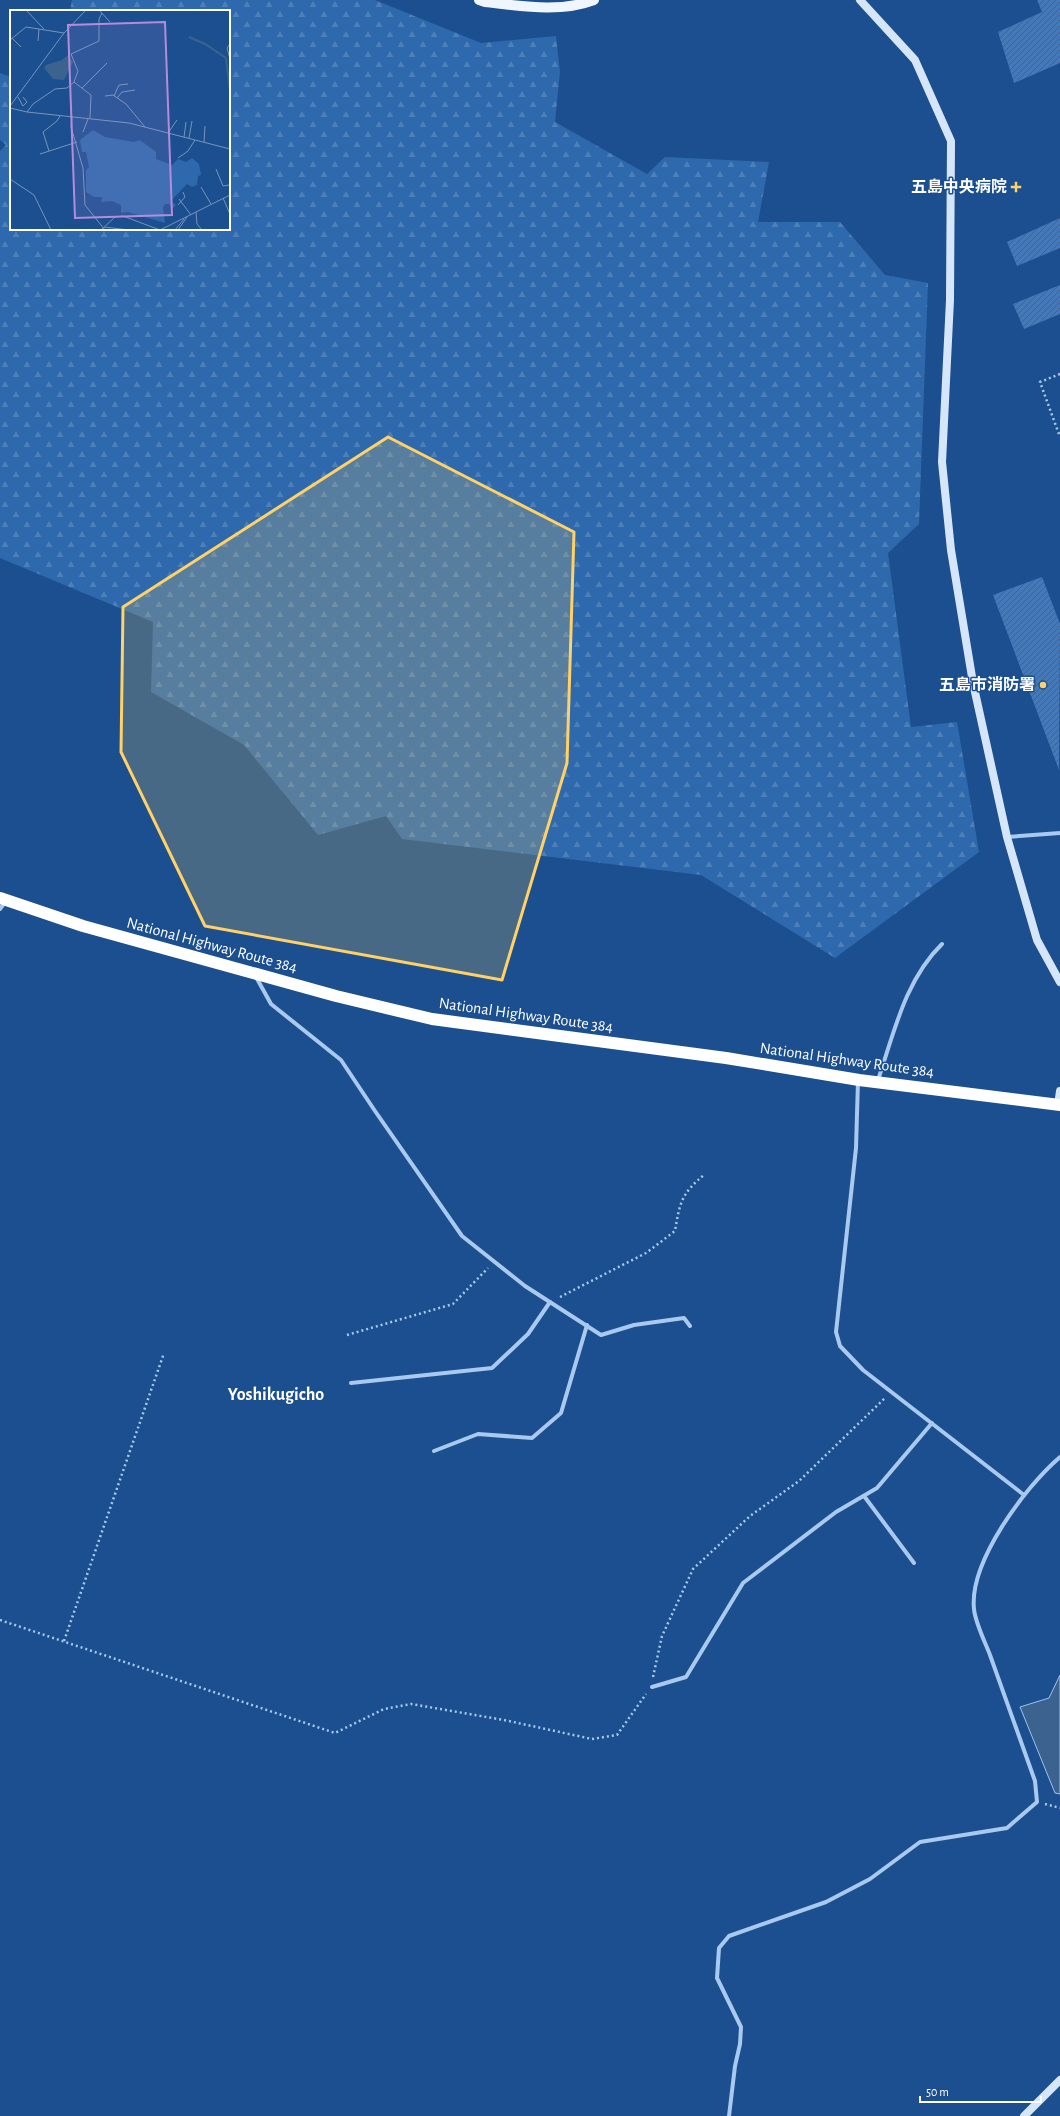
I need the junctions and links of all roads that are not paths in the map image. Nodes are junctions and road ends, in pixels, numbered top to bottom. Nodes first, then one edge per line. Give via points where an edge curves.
1 (479, 0) edge
2 (594, 0) edge
3 (860, 0) edge
4 (1060, 832) edge
5 (1007, 837) junction
6 (2, 902) edge
7 (942, 944) dead end
8 (254, 973) junction
9 (1060, 982) edge
10 (858, 1080) junction
11 (877, 1083) junction
12 (1060, 1092) edge
13 (1059, 1105) edge
14 (550, 1302) junction
15 (587, 1326) junction
16 (690, 1326) dead end
17 (351, 1383) dead end
18 (932, 1423) junction
19 (434, 1452) dead end
20 (1060, 1457) edge
21 (1024, 1495) junction
22 (864, 1496) junction
23 (914, 1563) dead end
24 (652, 1687) road end
25 (1060, 2080) edge
26 (729, 2116) edge
27 (1024, 2116) edge

1 - 2 main road via 532,7 579,6
3 - 5 street via 914,60 951,141 950,300 942,462 951,550 973,683
4 - 5 street
5 - 9 street via 1036,940
6 - 8 highway, National Highway Route 384
7 - 11 street via 932,954 906,996
8 - 10 highway, National Highway Route 384 via 432,1019 726,1058
8 - 14 street via 271,1004 342,1060 462,1236
10 - 11 highway, National Highway Route 384
10 - 18 street via 856,1148 836,1332 840,1346 863,1370
11 - 13 highway, National Highway Route 384
12 - 13 street
14 - 15 street
14 - 17 street via 528,1334 492,1368
15 - 16 street via 601,1335 634,1325 684,1318
15 - 19 street via 561,1413 532,1438 478,1434
18 - 21 street
18 - 22 street via 877,1488
20 - 21 street
21 - 26 street via 994,1539 976,1578 974,1610 1036,1781 1037,1802 1007,1828 920,1842 870,1879 826,1902 729,1936 720,1948 717,1978 741,2027
22 - 23 street
22 - 24 street via 836,1512 743,1583 686,1676
25 - 27 street

